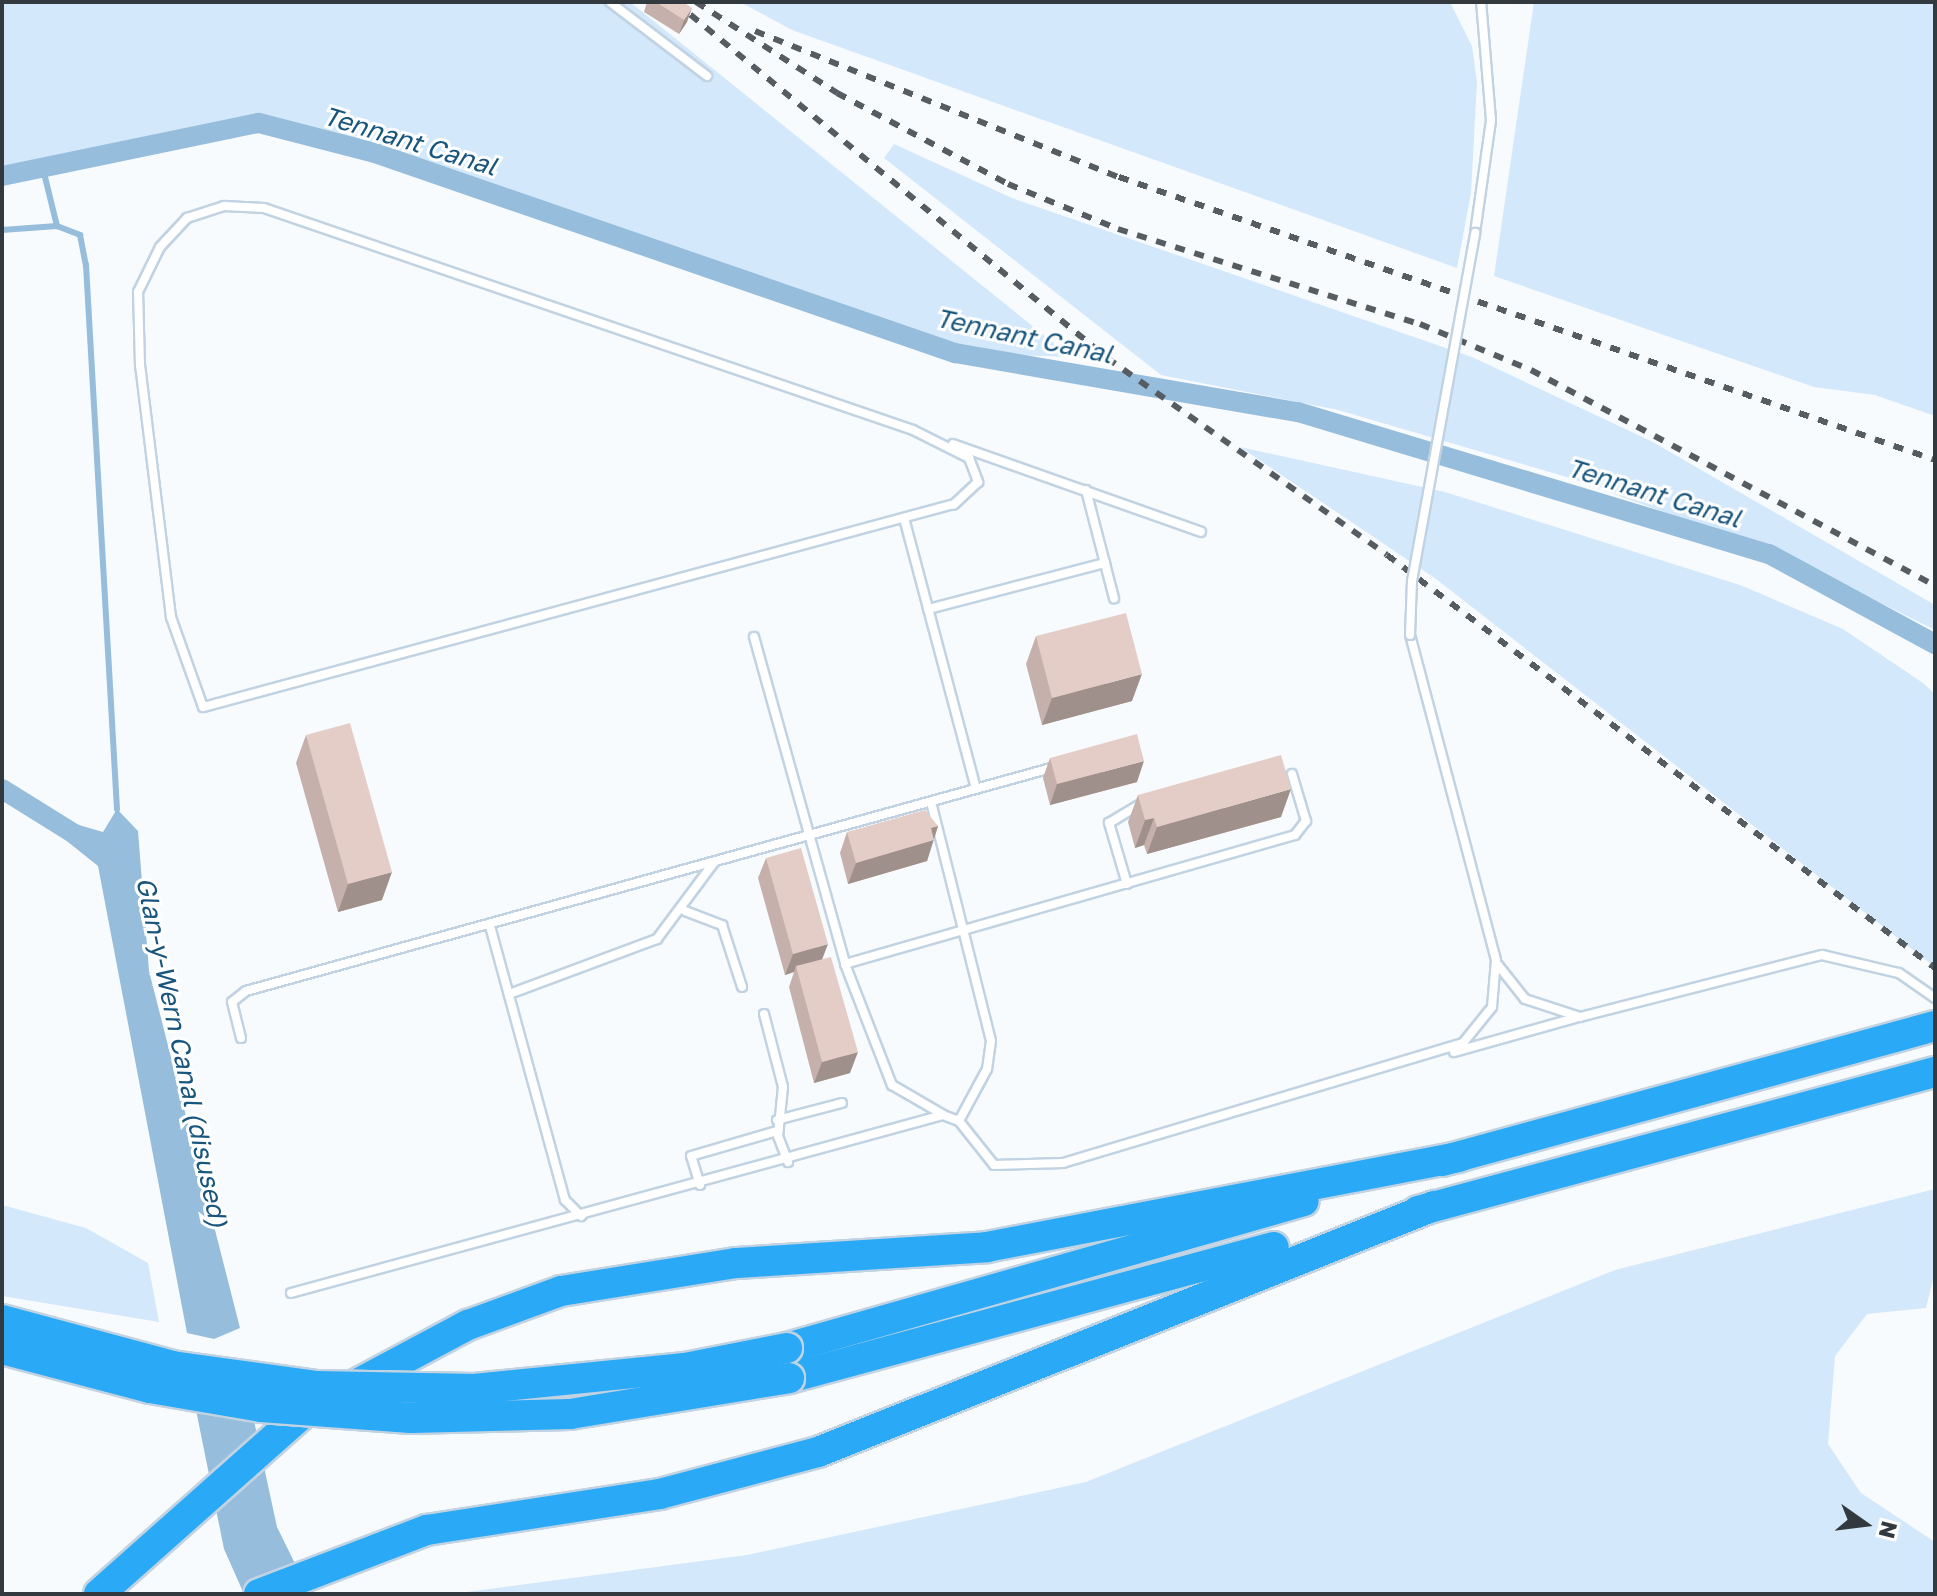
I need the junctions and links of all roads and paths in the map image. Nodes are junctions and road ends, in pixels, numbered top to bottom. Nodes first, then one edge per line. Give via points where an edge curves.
1 (610, 2) edge
2 (1481, 2) edge
3 (707, 76) dead end
4 (937, 439) junction
5 (1086, 490) junction
6 (904, 518) junction
7 (1201, 532) dead end
8 (1105, 563) junction
9 (1114, 598) dead end
10 (928, 609) junction
11 (754, 637) dead end
12 (1066, 763) edge
13 (1292, 774) dead end
14 (976, 789) junction
15 (1160, 796) edge
16 (931, 802) junction
17 (809, 838) junction
18 (713, 864) junction
19 (1127, 884) junction
20 (685, 911) junction
21 (490, 926) junction
22 (963, 930) junction
23 (1496, 960) junction
24 (845, 964) junction
25 (742, 987) dead end
26 (509, 994) junction
27 (1935, 998) edge
28 (764, 1014) dead end
29 (1580, 1017) junction
30 (1926, 1029) edge
31 (241, 1038) dead end
32 (1432, 1058) junction
33 (1935, 1072) edge
34 (842, 1103) dead end
35 (943, 1115) junction
36 (777, 1120) junction
37 (959, 1121) junction
38 (777, 1131) junction
39 (1459, 1157) junction
40 (788, 1162) junction
41 (700, 1185) junction
42 (1434, 1206) junction
43 (582, 1216) junction
44 (291, 1293) dead end
45 (2, 1320) edge
46 (2, 1349) edge
47 (788, 1363) junction
48 (99, 1594) edge
49 (259, 1594) edge

1 - 3 lane
2 - 23 lane, bridge via 1491,120 1415,566 1410,635
4 - 5 lane
4 - 6 lane via 969,458 978,482 954,504
4 - 6 lane via 264,208 224,206 187,218 160,247 138,292 140,366 171,617 203,707
5 - 7 lane
5 - 8 lane
6 - 10 lane
8 - 9 lane
8 - 10 lane
10 - 14 lane
11 - 17 lane
12 - 14 lane
13 - 19 lane via 1306,821 1295,835
14 - 16 lane
15 - 19 lane via 1120,810 1109,823
16 - 17 lane
16 - 22 lane
17 - 18 lane
17 - 24 lane
18 - 20 lane
18 - 21 lane
19 - 22 lane
20 - 25 lane via 722,925
20 - 26 lane via 634,952
21 - 26 lane
21 - 31 lane via 236,995
22 - 24 lane
22 - 37 lane via 991,1055
23 - 29 lane via 1525,999
23 - 32 lane via 1492,1007 1480,1028
24 - 35 lane via 892,1085
26 - 43 lane via 565,1200
27 - 29 lane via 1899,973 1822,955
28 - 36 lane via 783,1087
29 - 32 lane
30 - 39 highway
32 - 37 lane via 1063,1163 994,1165
33 - 42 highway
34 - 36 lane
35 - 37 lane
35 - 40 lane
36 - 38 lane
38 - 40 lane
38 - 41 lane via 691,1156
39 - 47 highway
39 - 48 highway, bridge via 987,1247 645,1273 561,1291 423,1347 303,1413
40 - 41 lane
41 - 43 lane
42 - 47 highway
42 - 49 highway via 818,1452 660,1494 427,1530 327,1563
43 - 44 lane
45 - 47 highway, bridge via 172,1366 316,1386 474,1389
46 - 47 highway, bridge via 150,1388 261,1407 411,1418 570,1414

